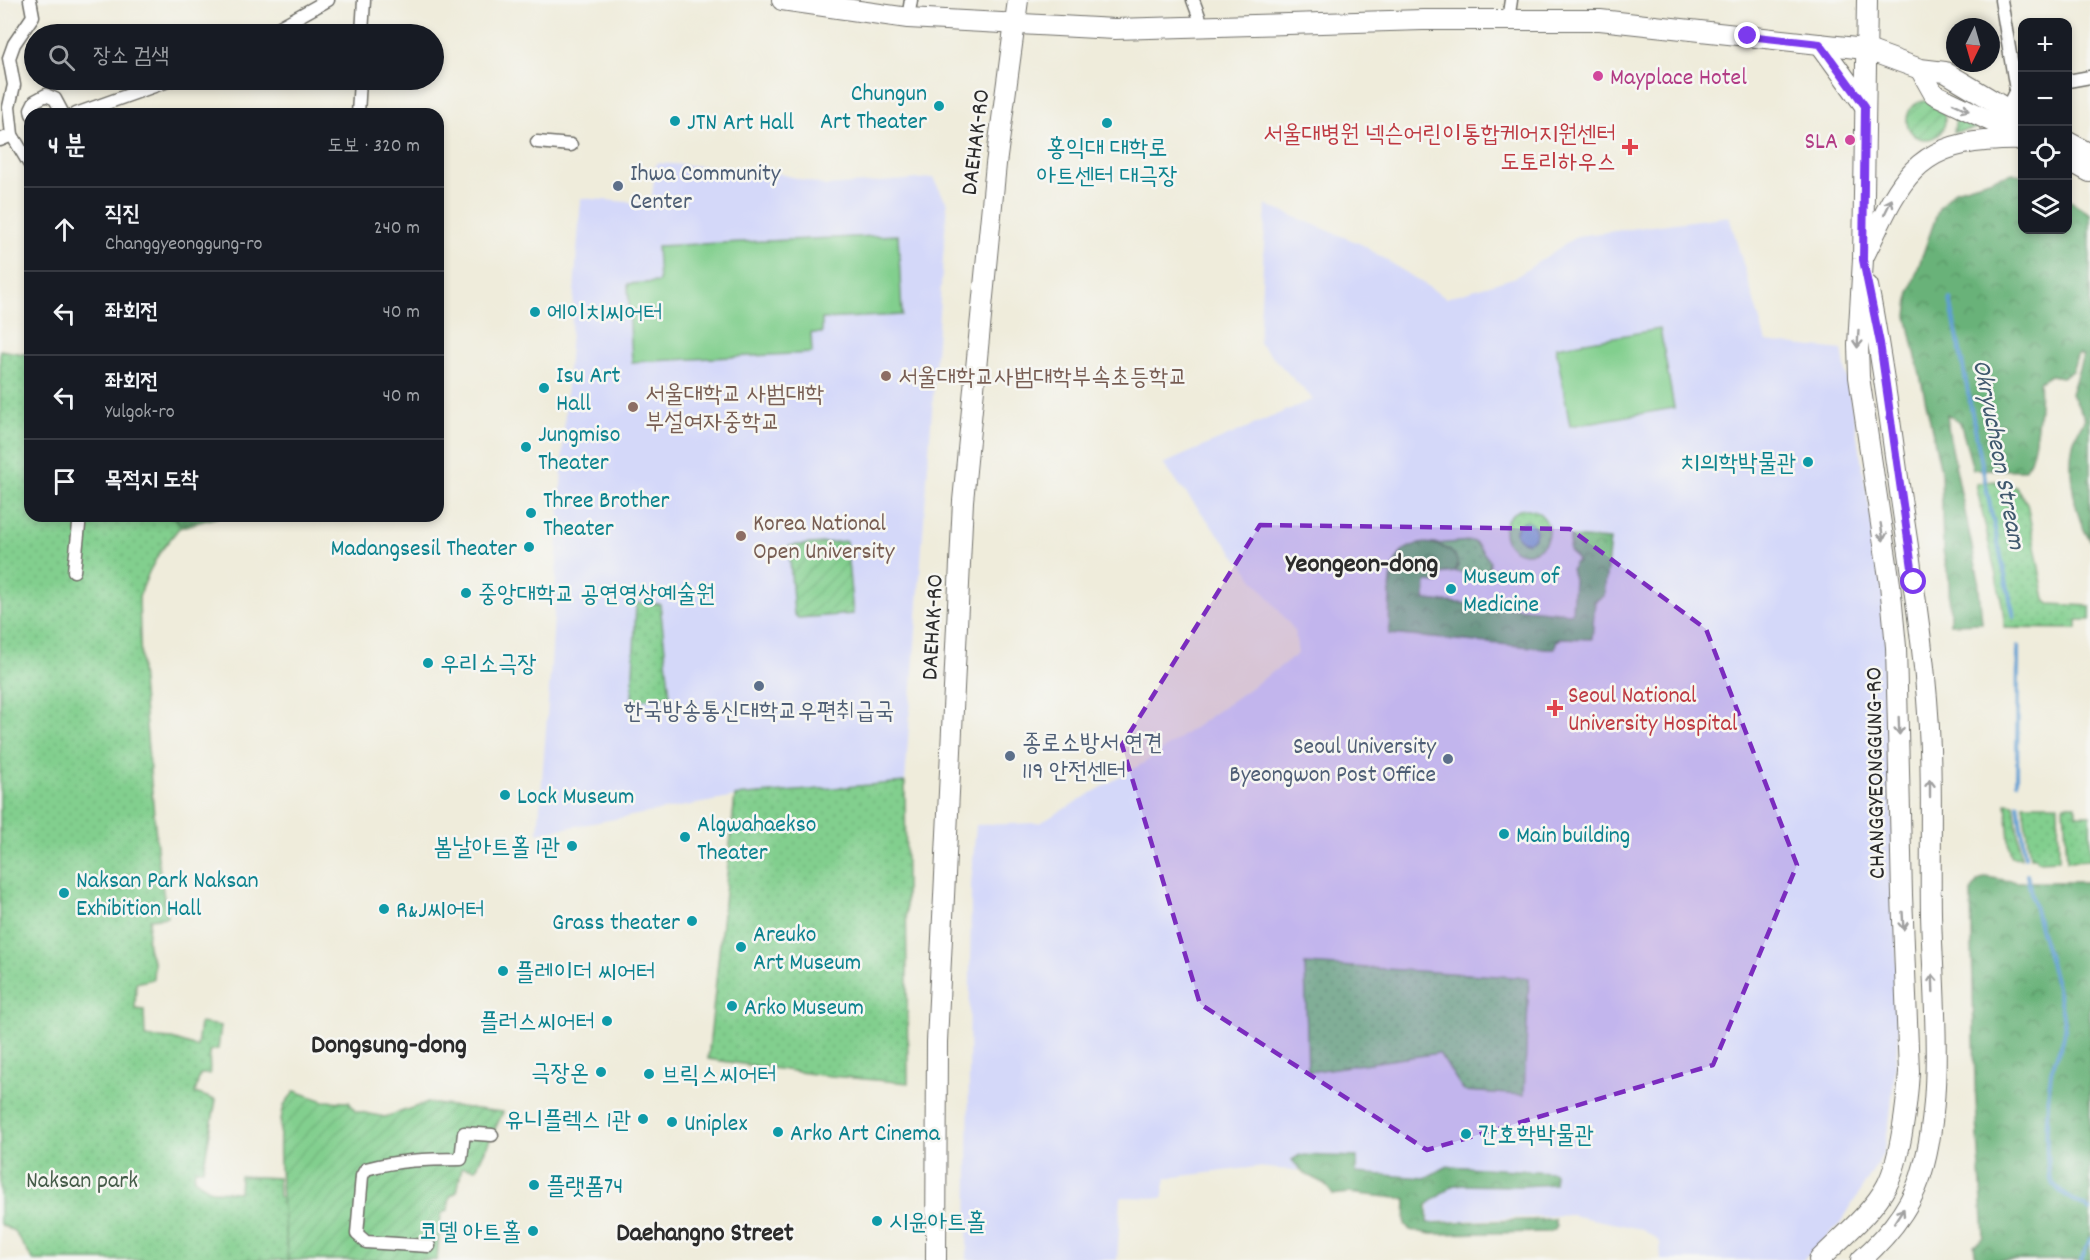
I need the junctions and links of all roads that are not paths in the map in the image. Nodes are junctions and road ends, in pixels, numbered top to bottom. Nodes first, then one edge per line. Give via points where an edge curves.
1 (30, 0) edge
2 (328, 0) edge
3 (364, 0) edge
4 (786, 0) edge
5 (1018, 0) edge
6 (1193, 0) edge
7 (1511, 0) edge
8 (1866, 0) edge
9 (2001, 0) edge
10 (910, 9) edge
11 (1508, 20) junction
12 (28, 24) edge
13 (285, 24) edge
14 (363, 24) edge
15 (1015, 25) junction
16 (1203, 27) junction
17 (24, 29) edge
18 (1820, 44) junction
19 (1865, 49) junction
20 (1920, 69) junction
21 (2090, 77) edge
22 (2072, 80) edge
23 (2018, 84) edge
24 (143, 90) edge
25 (359, 90) edge
26 (2018, 94) edge
27 (1865, 106) junction
28 (32, 108) edge
29 (61, 108) edge
30 (93, 108) edge
31 (358, 108) edge
32 (2014, 114) edge
33 (12, 135) junction
34 (2018, 136) edge
35 (2018, 138) edge
36 (0, 140) edge
37 (537, 142) dead end
38 (571, 145) dead end
39 (2072, 145) edge
40 (2090, 154) edge
41 (24, 155) edge
42 (2072, 163) edge
43 (2090, 172) edge
44 (1863, 260) junction
45 (79, 522) edge
46 (74, 571) dead end
47 (492, 1135) dead end
48 (429, 1246) dead end
49 (936, 1260) edge
50 (1819, 1260) edge
51 (1861, 1260) edge

1 - 12 street via 33,16
2 - 13 street
3 - 14 street
4 - 10 main road
5 - 15 main road, DAEHAK-RO
6 - 16 street
7 - 11 street
8 - 19 main road, CHANGGYEONGGUNG-RO
9 - 23 street
10 - 15 main road
11 - 16 main road
11 - 18 main road via 1600,20
15 - 16 main road
15 - 49 main road, DAEHAK-RO via 996,164 963,501 937,1042
17 - 33 street via 9,57 14,85 9,108
18 - 19 main road
18 - 27 main road
19 - 20 main road
19 - 27 main road, CHANGGYEONGGUNG-RO
20 - 32 main road via 1945,72
20 -> 34 main road via 1934,94
21 - 22 street
24 - 30 street
25 - 31 street
26 - 32 street
27 - 44 main road, CHANGGYEONGGUNG-RO
28 - 29 street via 42,96 53,97
33 - 36 street
33 - 41 street
44 -> 35 main road via 1893,198 1919,164 1957,145
37 - 38 street
39 - 40 main road
42 - 43 main road
44 -> 50 main road, CHANGGYEONGGUNG-RO via 1859,377 1896,647 1908,1100 1887,1185 1875,1204
51 -> 44 main road, CHANGGYEONGGUNG-RO via 1896,1221 1918,1183 1933,1122 1935,1074 1928,715 1914,582 1880,343
45 - 46 street
47 - 48 street via 464,1132 461,1159 386,1163 366,1169 362,1176 357,1234 366,1242

